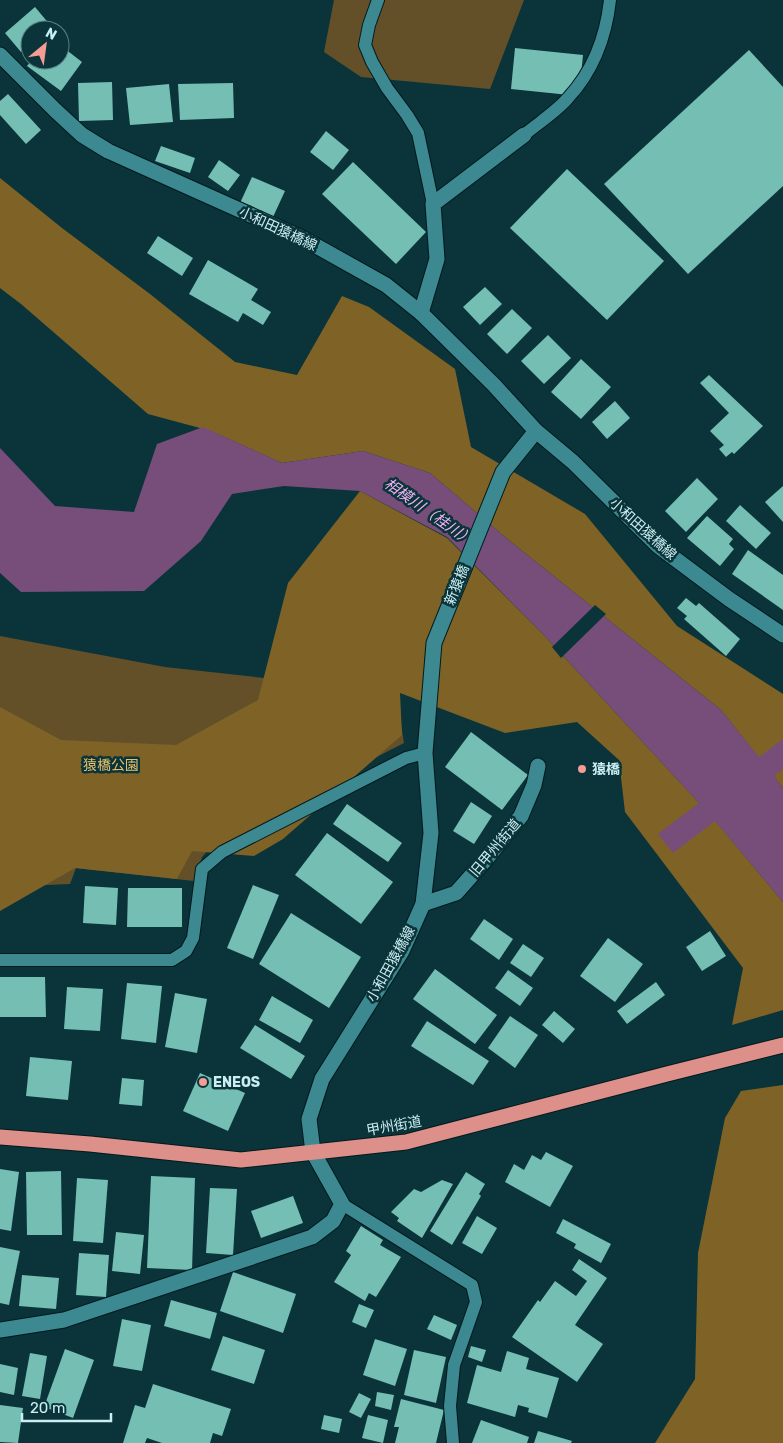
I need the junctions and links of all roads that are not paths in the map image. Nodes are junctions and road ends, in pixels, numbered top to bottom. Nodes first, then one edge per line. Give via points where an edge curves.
1 (378, 0) edge
2 (610, 0) edge
3 (0, 55) edge
4 (524, 135) joint
5 (433, 204) junction
6 (421, 314) junction
7 (536, 431) junction
8 (783, 635) edge
9 (434, 643) joint
10 (425, 753) junction
11 (538, 766) dead end
12 (423, 904) junction
13 (0, 960) edge
14 (783, 1045) edge
15 (0, 1137) edge
16 (313, 1152) junction
17 (342, 1204) junction
18 (0, 1330) edge
19 (453, 1443) edge

1 - 5 lane via 365,45 387,88 418,133
2 - 4 lane via 600,46 586,76 568,99
3 - 6 main road, 小和田猿橋線 via 82,135 108,151 302,238 386,285
4 - 5 main road
5 - 6 main road via 437,259
6 - 7 main road, 小和田猿橋線
7 - 8 main road, 小和田猿橋線 via 573,462 658,546
7 - 9 main road, 新猿橋 via 503,472
9 - 10 main road, 小和田猿橋線
10 - 12 main road, 小和田猿橋線 via 431,833
10 - 13 lane via 406,758 222,852 202,869 193,938 186,951 172,960
11 - 12 main road, 旧甲州街道 via 521,816 487,858 456,893
12 - 16 main road, 小和田猿橋線 via 402,951 322,1079 309,1119
14 - 16 highway, 甲州街道 via 406,1142
15 - 16 highway, 甲州街道 via 240,1160
16 - 17 main road
17 - 18 main road via 333,1221 312,1237 64,1320
17 - 19 lane via 472,1285 476,1302 454,1365 450,1406

